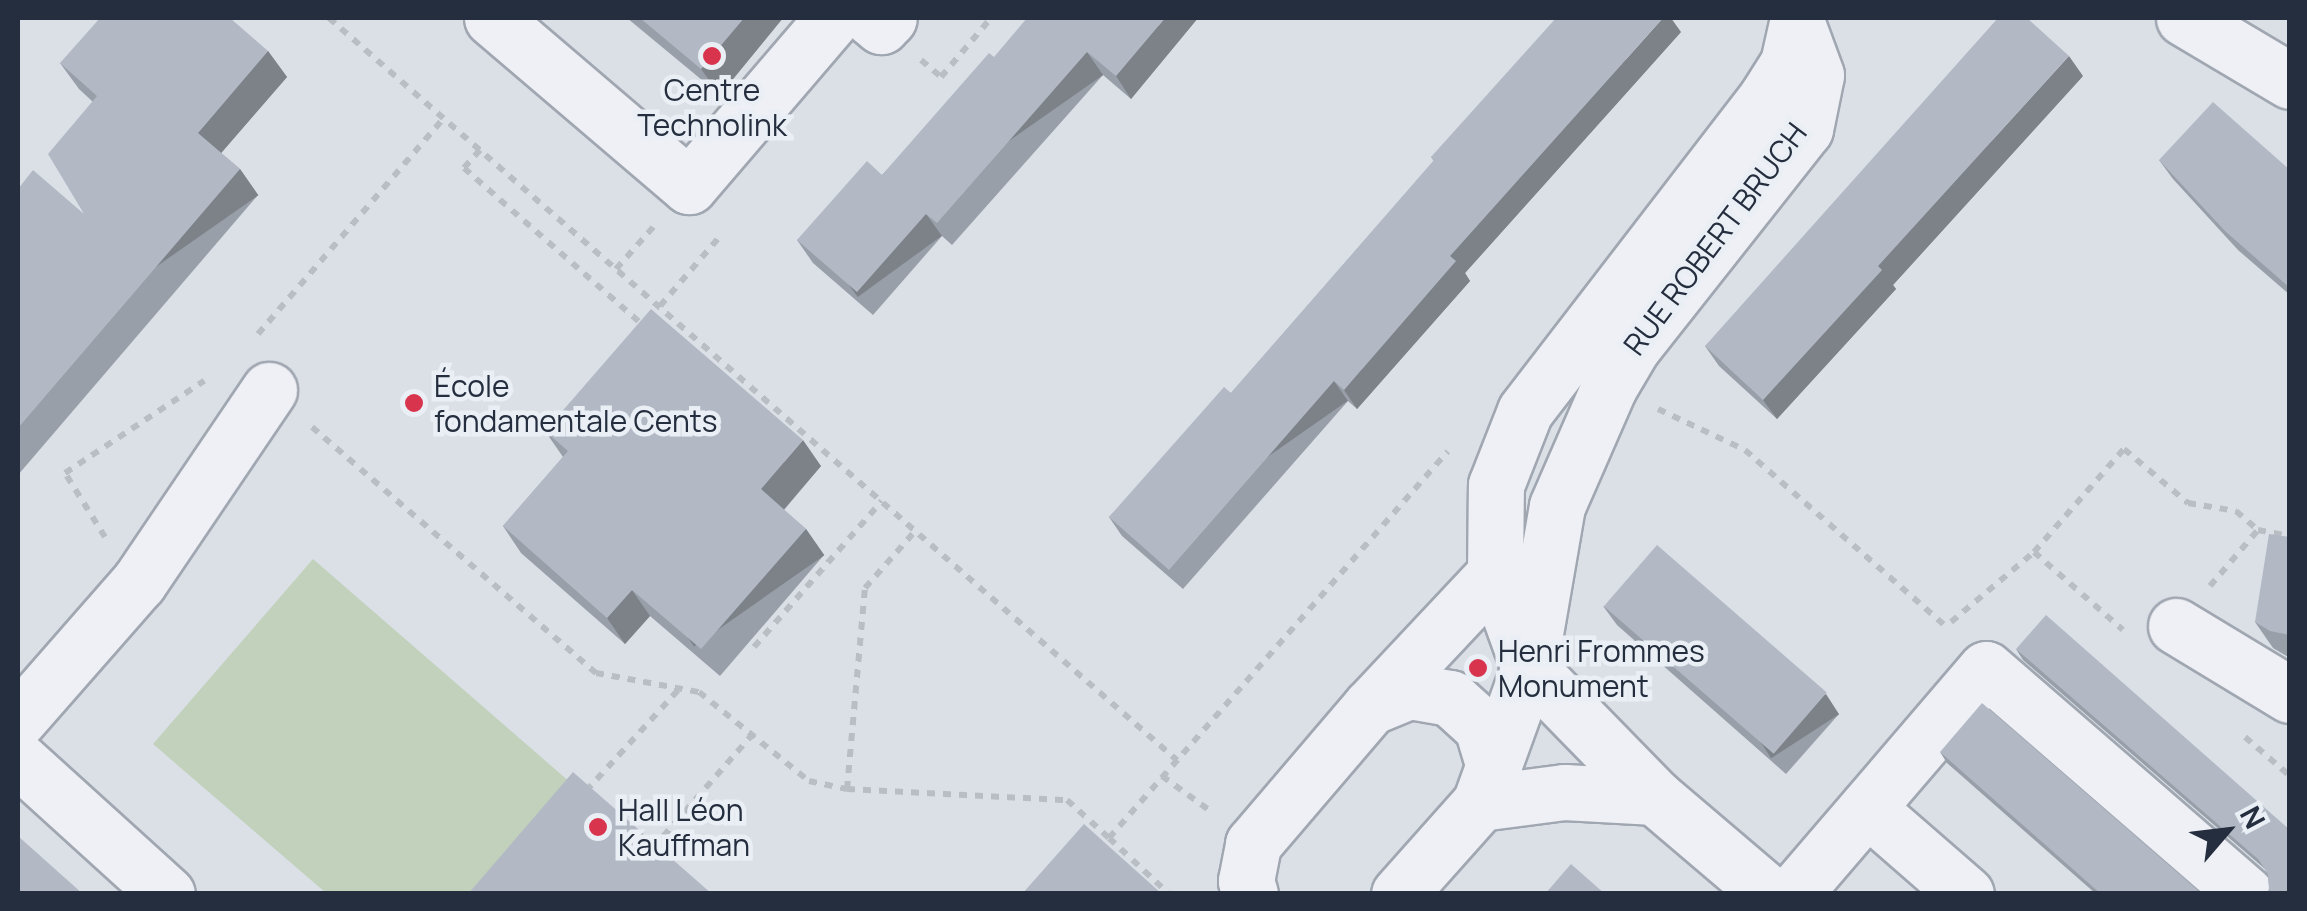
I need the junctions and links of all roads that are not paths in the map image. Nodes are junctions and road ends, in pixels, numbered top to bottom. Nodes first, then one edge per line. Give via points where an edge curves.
1 (492, 18) edge
2 (2184, 18) edge
3 (1799, 19) edge
4 (878, 27) edge
5 (2290, 81) edge
6 (270, 390) road end
7 (1495, 574) junction
8 (2176, 626) road end
9 (1529, 668) junction
10 (2290, 695) edge
11 (1370, 707) junction
12 (18, 720) edge
13 (18, 758) edge
14 (1487, 785) junction
15 (1656, 796) junction
16 (1867, 808) junction
17 (166, 894) edge
18 (1250, 894) edge
19 (1399, 894) edge
20 (1768, 894) edge
21 (1793, 894) edge
22 (1966, 894) edge
23 (2246, 894) edge

1 - 4 street via 689,186
2 - 5 street
3 - 7 street, RUE ROBERT BRUCH via 1788,63 1766,98 1525,411 1496,485
3 - 9 street, RUE ROBERT BRUCH via 1816,75 1806,129 1632,348 1609,387 1557,506
6 - 12 street via 139,582
7 - 9 street, RUE ROBERT BRUCH
7 - 11 street
8 - 10 street
9 - 14 street, RUE ROBERT BRUCH
9 - 15 street
11 - 14 street via 1410,691 1450,698 1482,726
11 - 18 street via 1253,844
13 - 17 street
14 - 15 street
14 - 19 street, RUE ROBERT BRUCH
15 - 20 street
16 - 21 street
16 - 22 street
16 - 23 street via 1986,669

